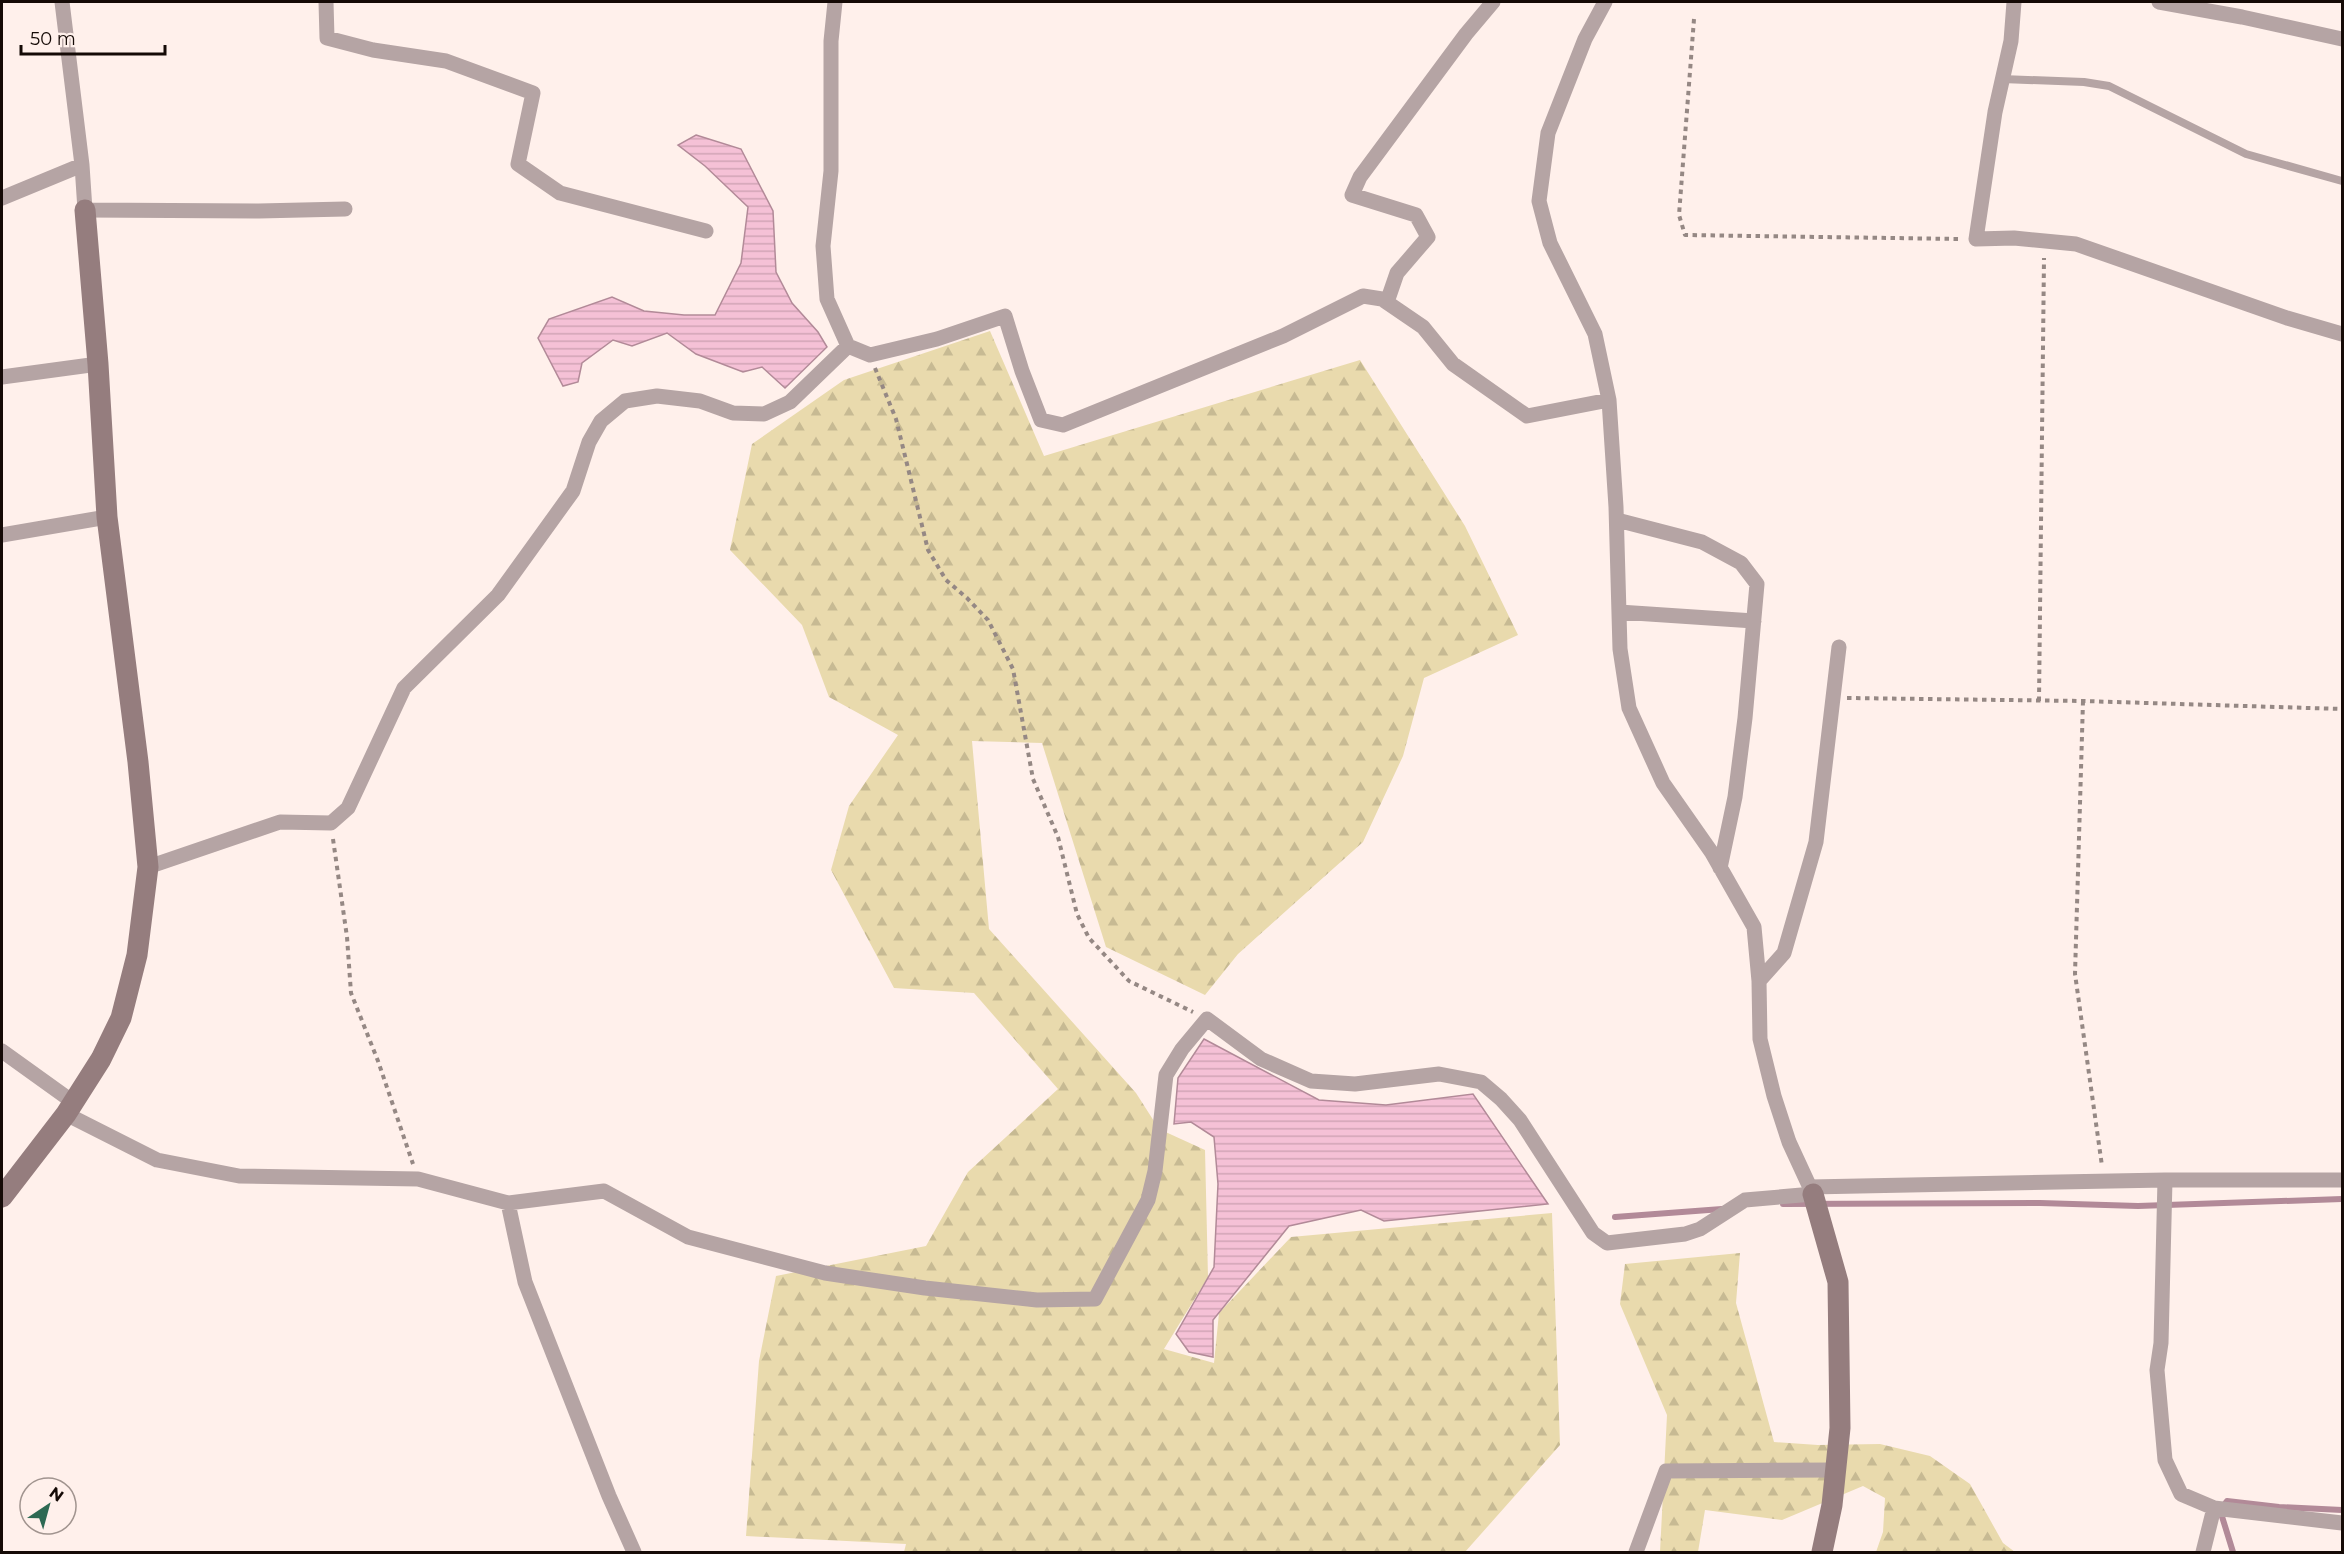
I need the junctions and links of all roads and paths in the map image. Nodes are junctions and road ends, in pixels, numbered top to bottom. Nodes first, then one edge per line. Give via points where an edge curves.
1 (62, 2) edge
2 (326, 2) edge
3 (835, 2) edge
4 (1493, 2) edge
5 (1605, 2) edge
6 (2014, 2) edge
7 (2159, 2) edge
8 (1694, 19) dead end
9 (2343, 39) edge
10 (2002, 79) junction
11 (82, 165) junction
12 (2343, 181) edge
13 (2, 198) edge
14 (345, 209) dead end
15 (84, 210) junction
16 (706, 231) dead end
17 (1976, 239) junction
18 (2044, 241) junction
19 (1387, 302) junction
20 (2343, 334) edge
21 (848, 346) junction
22 (870, 356) junction
23 (98, 364) junction
24 (2, 377) edge
25 (1609, 400) junction
26 (107, 517) junction
27 (1617, 520) junction
28 (2, 535) edge
29 (1619, 612) junction
30 (1754, 621) junction
31 (1839, 647) dead end
32 (1834, 698) junction
33 (2039, 701) junction
34 (2083, 701) junction
35 (2343, 709) edge
36 (331, 823) junction
37 (148, 867) junction
38 (1720, 868) junction
39 (1759, 981) junction
40 (1207, 1019) junction
41 (2, 1051) edge
42 (69, 1108) junction
43 (418, 1179) junction
44 (2165, 1180) junction
45 (2343, 1180) edge
46 (2105, 1181) junction
47 (1811, 1191) junction
48 (2, 1197) edge
49 (508, 1203) junction
50 (1835, 1470) junction
51 (2214, 1508) junction
52 (2343, 1523) edge
53 (634, 1552) edge
54 (1636, 1552) edge
55 (1822, 1552) edge
56 (2203, 1552) edge

1 - 11 street
2 - 16 street via 327,38 373,50 446,61 533,93 518,164 560,193
3 - 21 street via 831,41 831,171 824,246 827,299
4 - 19 street via 1360,177 1352,195 1416,215 1428,237 1397,273
5 - 25 street via 1585,39 1548,133 1539,201 1550,243 1595,334
6 - 10 street via 2011,41
7 - 9 street
8 - 17 path via 1679,215 1685,235
10 - 12 lane via 2109,86 2246,154
10 - 17 street
11 - 13 street
11 - 15 street
14 - 15 street
15 - 23 street
17 - 18 street
18 - 20 street via 2076,244
18 - 33 path
19 - 22 street via 1363,296 1283,336 1063,425 1041,420 1005,316
19 - 25 street via 1423,327 1452,364 1527,417
21 - 22 street
21 - 36 street via 790,402 764,414 734,413 700,401 657,396 625,401 601,421 589,442 573,491 498,594 404,688 348,808
22 - 40 path via 896,419 928,550 946,580 988,620 1013,669 1033,779 1058,837 1077,914 1089,938 1129,981
23 - 24 street
23 - 26 street
25 - 27 street
26 - 28 street
26 - 37 street
27 - 29 street
27 - 30 street via 1702,542 1741,564 1757,584
29 - 30 street
29 - 38 street via 1629,708 1663,783
30 - 38 street via 1735,797
31 - 32 street
32 - 33 path
32 - 39 street via 1816,842 1784,953
33 - 34 path
34 - 35 path
34 - 46 path via 2075,974
36 - 37 street via 280,822
36 - 43 path via 351,993
37 - 42 street via 137,955 121,1018
38 - 39 street via 1754,927
39 - 47 street via 1760,1039 1771,1085 1789,1142
40 - 47 street via 1261,1059 1311,1081 1355,1084 1439,1074 1481,1082 1520,1120 1593,1233 1607,1243 1685,1234 1701,1229 1745,1200
40 - 49 street via 1166,1075 1148,1200 1095,1299 1037,1300 825,1273 688,1238 604,1191
41 - 42 street
42 - 43 street via 157,1160 239,1176
42 - 48 street
43 - 49 street
44 - 45 street
44 - 46 street
44 - 51 street via 2157,1370 2165,1460 2181,1494
46 - 47 street
47 - 50 street via 1838,1282 1840,1428
49 - 53 street via 525,1282
50 - 54 street via 1666,1471
50 - 55 street
51 - 52 street
51 - 56 street

